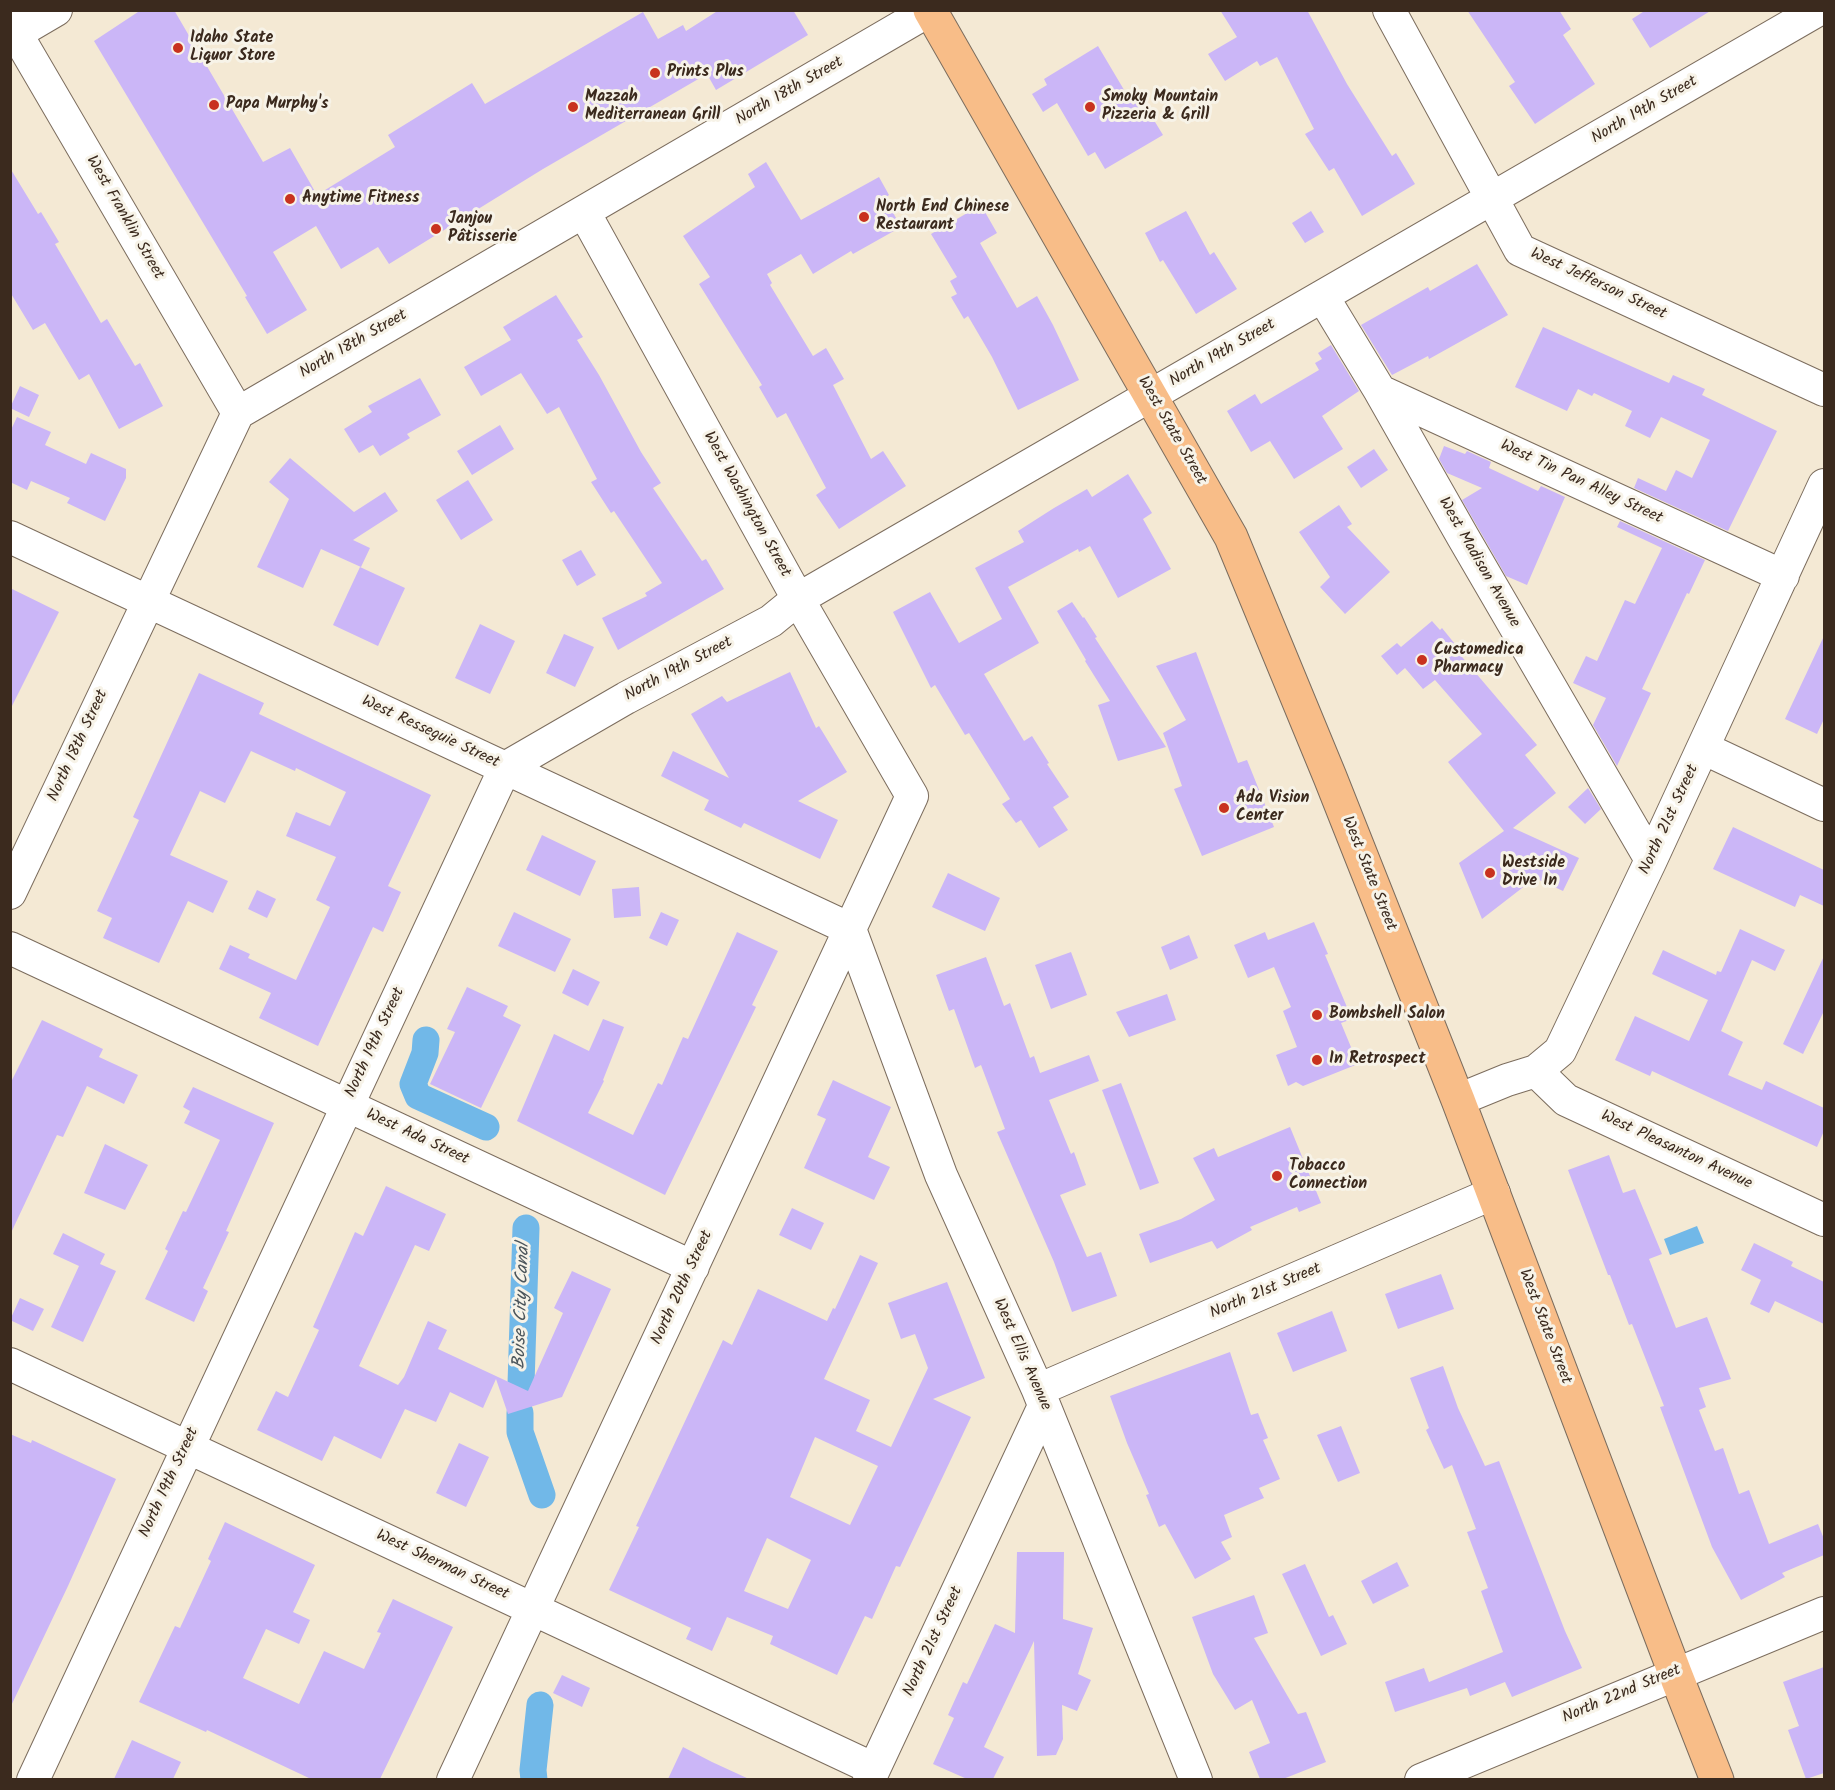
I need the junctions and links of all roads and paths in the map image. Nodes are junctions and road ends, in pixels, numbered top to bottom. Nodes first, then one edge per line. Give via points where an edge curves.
1 (56, 10) edge
2 (930, 10) edge
3 (1389, 10) edge
4 (1818, 10) edge
5 (12, 31) edge
6 (1491, 199) junction
7 (584, 212) junction
8 (1323, 297) junction
9 (1380, 390) junction
10 (1824, 390) edge
11 (1151, 395) junction
12 (238, 413) junction
13 (1824, 484) edge
14 (10, 537) edge
15 (1783, 576) junction
16 (798, 599) junction
17 (147, 601) junction
18 (1703, 748) junction
19 (505, 768) junction
20 (912, 796) joint
21 (1824, 805) edge
22 (1651, 860) junction
23 (10, 893) edge
24 (850, 929) junction
25 (10, 948) edge
26 (1536, 1071) junction
27 (1458, 1100) junction
28 (347, 1105) junction
29 (1494, 1193) junction
30 (1824, 1220) edge
31 (693, 1267) junction
32 (10, 1364) edge
33 (1041, 1398) junction
34 (188, 1446) junction
35 (533, 1609) junction
36 (1824, 1613) edge
37 (1675, 1673) junction
38 (872, 1774) edge
39 (33, 1779) edge
40 (453, 1779) edge
41 (1196, 1779) edge
42 (1420, 1779) edge
43 (1718, 1779) edge

1 - 5 street
2 - 7 street, North 18th Street
2 - 11 main road, West State Street
3 - 6 street, West Jefferson Street
4 - 6 street, North 19th Street
5 - 12 street, West Franklin Street
6 - 8 street, North 19th Street
6 - 10 street, West Jefferson Street via 1520,250
7 - 12 street, North 18th Street
7 - 16 street, West Washington Street
8 - 9 street, West Madison Avenue
8 - 11 street, North 19th Street
9 - 15 street, West Tin Pan Alley Street
9 - 22 street, West Madison Avenue
11 - 16 street, North 19th Street
11 - 27 main road, West State Street via 1231,537
12 - 17 street, North 18th Street
13 - 15 street, North 21st Street
14 - 17 street, West Resseguie Street
15 - 18 street, North 21st Street
16 - 19 street, North 19th Street via 771,621
16 - 20 street, West Washington Street
17 - 19 street, West Resseguie Street
17 - 23 street, North 18th Street
18 - 21 street
18 - 22 street, North 21st Street
19 - 24 street, West Resseguie Street
19 - 28 street, North 19th Street
20 - 24 street, North 20th Street
22 - 26 street, North 21st Street via 1560,1051
24 - 31 street, North 20th Street
24 - 33 street, West Ellis Avenue via 941,1175
25 - 28 street, West Ada Street
26 - 27 street, North 21st Street
26 - 30 street, West Pleasanton Avenue via 1566,1100
27 - 29 main road, West State Street
28 - 31 street, West Ada Street
28 - 34 street, North 19th Street
29 - 33 street, North 21st Street
29 - 37 main road, West State Street
31 - 35 street, North 20th Street
32 - 34 street, West Sherman Street
33 - 38 street, North 21st Street
33 - 41 street, West Ellis Avenue
34 - 35 street, West Sherman Street
34 - 39 street, North 19th Street
35 - 38 street, West Sherman Street
35 - 40 street, North 20th Street
36 - 37 street, North 22nd Street
37 - 42 street, North 22nd Street
37 - 43 main road, West State Street

